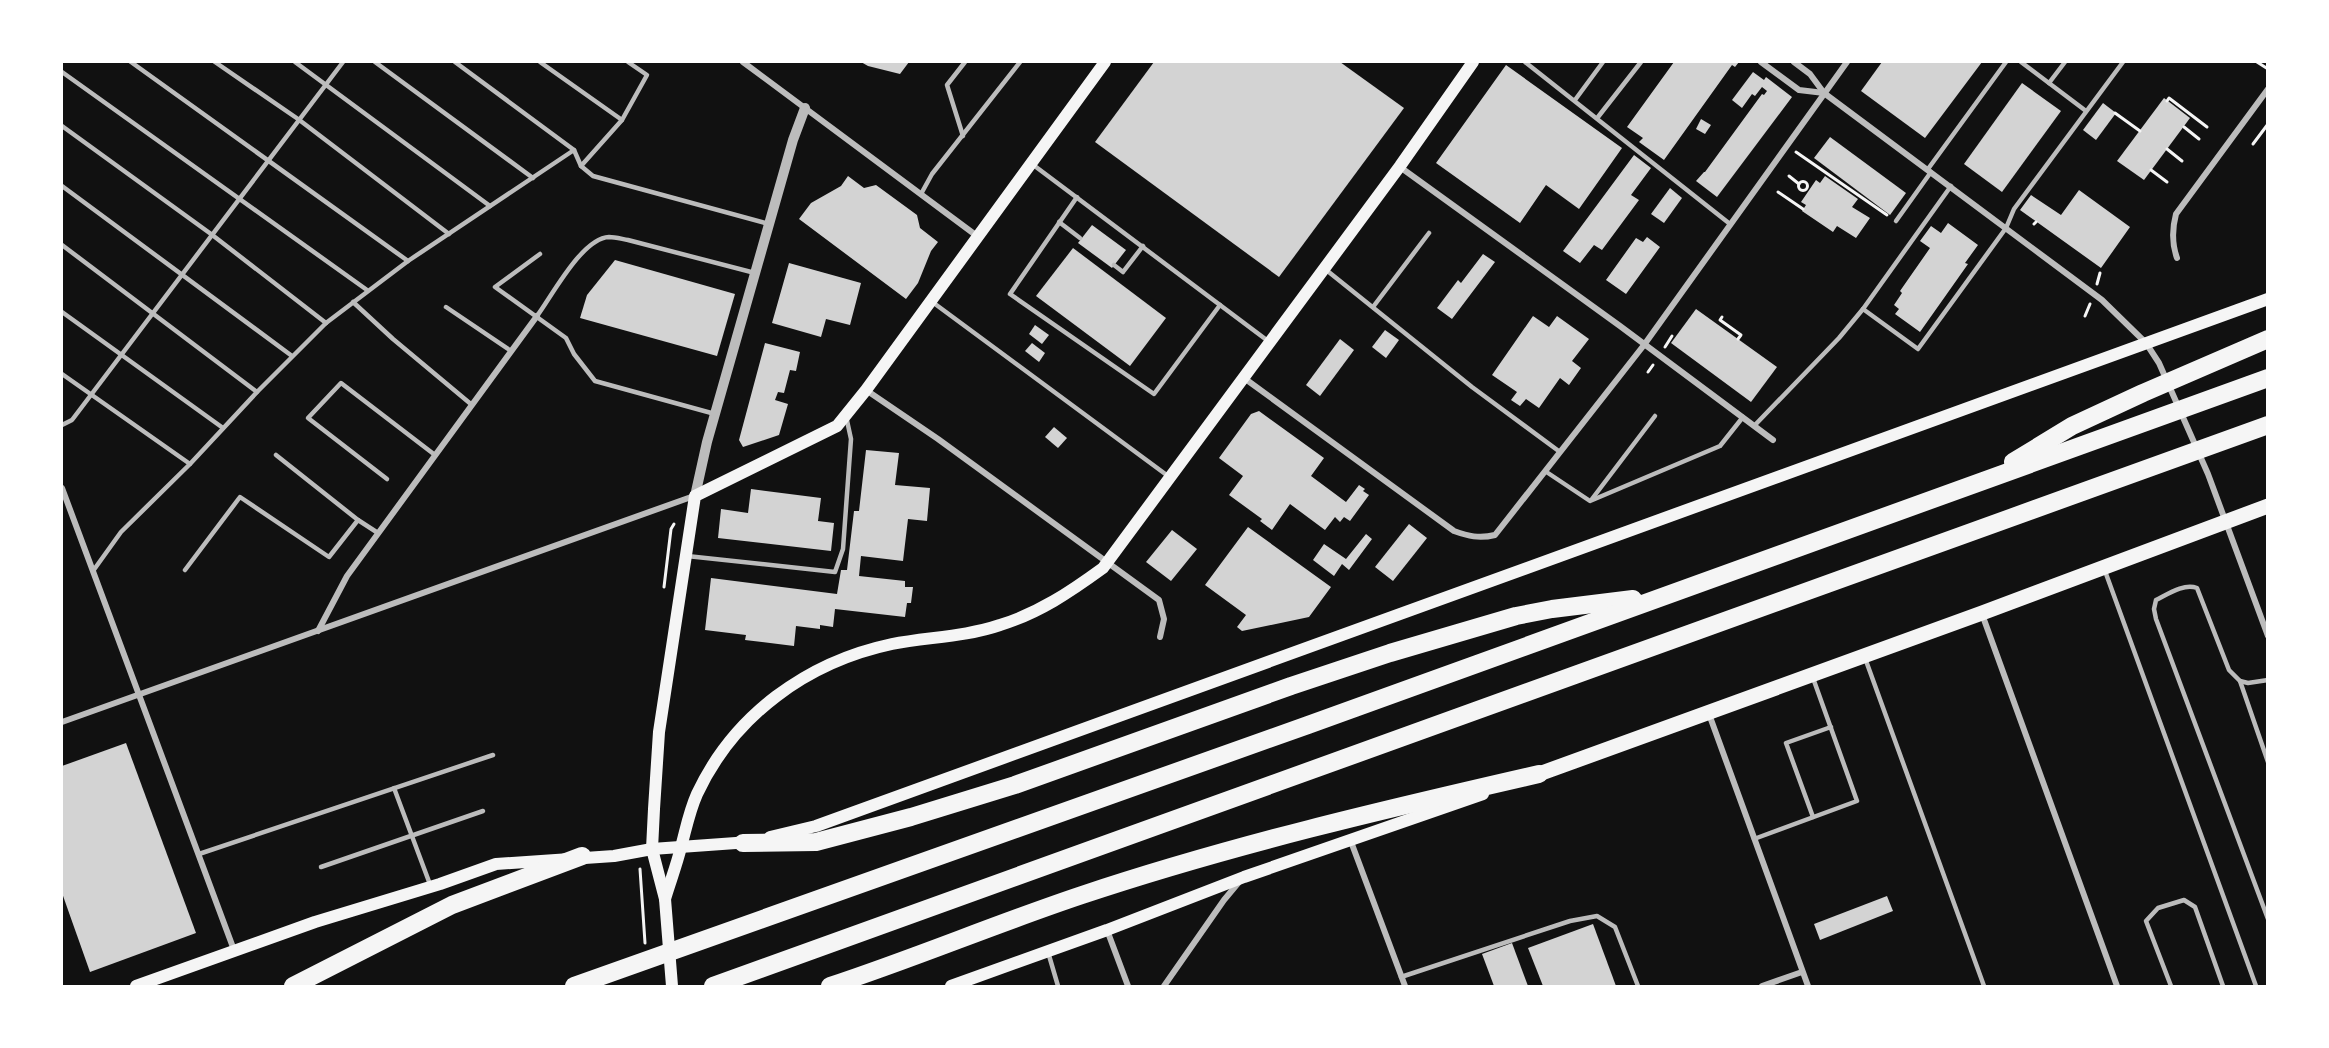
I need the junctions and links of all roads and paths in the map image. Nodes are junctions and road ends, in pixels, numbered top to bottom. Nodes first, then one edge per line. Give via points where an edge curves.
1 (131, 62) edge
2 (215, 62) edge
3 (295, 62) edge
4 (343, 62) edge
5 (375, 62) edge
6 (455, 62) edge
7 (540, 62) edge
8 (628, 62) edge
9 (743, 62) edge
10 (965, 62) edge
11 (1020, 62) edge
12 (1105, 62) edge
13 (1473, 62) edge
14 (1525, 62) edge
15 (1603, 62) edge
16 (1641, 62) edge
17 (1761, 62) edge
18 (1794, 62) edge
19 (1847, 62) edge
20 (2006, 62) edge
21 (2021, 62) edge
22 (2066, 62) edge
23 (2122, 62) edge
24 (2257, 62) edge
25 (2268, 69) edge
26 (62, 72) edge
27 (2049, 83) junction
28 (326, 84) junction
29 (2268, 89) edge
30 (1824, 93) junction
31 (1575, 100) junction
32 (2167, 101) dead end
33 (805, 108) junction
34 (2086, 111) junction
35 (2115, 114) dead end
36 (1598, 117) junction
37 (298, 119) junction
38 (622, 120) junction
39 (2268, 124) edge
40 (62, 126) edge
41 (2184, 127) dead end
42 (2207, 127) dead end
43 (2140, 131) dead end
44 (963, 136) junction
45 (2199, 139) dead end
46 (2253, 144) dead end
47 (1787, 145) junction
48 (2167, 149) dead end
49 (574, 150) junction
50 (267, 160) junction
51 (2182, 161) dead end
52 (1031, 163) junction
53 (581, 166) junction
54 (1400, 166) junction
55 (1930, 170) junction
56 (2151, 170) dead end
57 (1789, 176) dead end
58 (533, 178) junction
59 (2167, 182) dead end
60 (62, 186) edge
61 (1951, 186) junction
62 (1808, 189) dead end
63 (1778, 192) dead end
64 (921, 194) junction
65 (1077, 197) junction
66 (239, 198) junction
67 (490, 206) junction
68 (1803, 209) dead end
69 (1896, 221) joint
70 (1059, 222) junction
71 (769, 224) junction
72 (1730, 224) junction
73 (2006, 228) junction
74 (1429, 233) dead end
75 (211, 234) junction
76 (449, 234) junction
77 (977, 236) junction
78 (1080, 238) dead end
79 (62, 245) edge
80 (1143, 246) junction
81 (540, 254) dead end
82 (2176, 258) dead end
83 (408, 261) junction
84 (1114, 265) dead end
85 (1324, 269) junction
86 (182, 273) junction
87 (755, 273) junction
88 (367, 290) junction
89 (2268, 299) edge
90 (930, 301) junction
91 (353, 302) junction
92 (1220, 305) junction
93 (446, 307) dead end
94 (1372, 307) junction
95 (1863, 309) junction
96 (62, 312) edge
97 (152, 312) junction
98 (537, 316) junction
99 (1722, 317) dead end
100 (326, 323) junction
101 (1738, 339) dead end
102 (2268, 339) edge
103 (1270, 343) junction
104 (2146, 343) junction
105 (1644, 345) junction
106 (511, 351) junction
107 (121, 354) junction
108 (292, 356) junction
109 (62, 374) edge
110 (1244, 378) junction
111 (2268, 378) edge
112 (866, 390) junction
113 (257, 392) junction
114 (91, 395) junction
115 (472, 405) junction
116 (715, 414) junction
117 (846, 415) junction
118 (1655, 416) dead end
119 (1743, 417) junction
120 (62, 425) edge
121 (2268, 425) edge
122 (1754, 426) junction
123 (223, 428) junction
124 (1773, 440) dead end
125 (1560, 452) junction
126 (276, 455) dead end
127 (435, 455) junction
128 (190, 464) junction
129 (1545, 471) junction
130 (1170, 477) junction
131 (387, 479) dead end
132 (1976, 484) junction
133 (62, 488) edge
134 (695, 496) junction
135 (1590, 501) junction
136 (2268, 507) edge
137 (358, 520) junction
138 (2226, 523) junction
139 (378, 533) junction
140 (684, 556) junction
141 (1107, 562) junction
142 (2104, 568) junction
143 (185, 570) dead end
144 (93, 571) junction
145 (1665, 596) junction
146 (1982, 613) junction
147 (318, 631) junction
148 (2268, 636) edge
149 (1160, 637) dead end
150 (1864, 656) junction
151 (1812, 675) junction
152 (2268, 680) edge
153 (2240, 681) junction
154 (140, 694) junction
155 (1709, 713) junction
156 (62, 722) edge
157 (1831, 727) junction
158 (493, 755) dead end
159 (2268, 762) edge
160 (1539, 774) junction
161 (394, 788) junction
162 (483, 811) dead end
163 (1813, 817) junction
164 (411, 836) junction
165 (1754, 839) junction
166 (1350, 840) junction
167 (743, 843) junction
168 (681, 847) junction
169 (652, 849) junction
170 (199, 854) junction
171 (582, 856) junction
172 (321, 867) dead end
173 (1244, 877) junction
174 (430, 887) junction
175 (664, 899) junction
176 (2268, 919) edge
177 (1107, 930) junction
178 (234, 951) junction
179 (1048, 952) junction
180 (1802, 972) junction
181 (1401, 977) junction
182 (136, 987) edge
183 (293, 987) edge
184 (574, 987) edge
185 (672, 987) edge
186 (713, 987) edge
187 (830, 987) edge
188 (951, 987) edge
189 (1058, 987) edge
190 (1128, 987) edge
191 (1164, 987) edge
192 (1405, 987) edge
193 (1638, 987) edge
194 (1762, 987) edge
195 (1808, 987) edge
196 (1984, 987) edge
197 (2117, 987) edge
198 (2171, 987) edge
199 (2223, 987) edge
200 (2256, 987) edge

1 - 50 lane
2 - 37 lane
3 - 28 lane
4 - 28 lane
5 - 58 lane
6 - 49 lane
7 - 38 lane
8 - 38 lane via 647,75
9 - 33 street
10 - 44 lane via 947,85
11 - 44 lane
12 - 52 main road
13 - 54 main road
14 - 31 lane
15 - 31 lane
16 - 36 lane
17 - 30 street via 1799,90
18 - 30 street via 1810,74
19 - 30 street
20 - 55 lane
21 - 27 lane
22 - 27 lane
23 - 34 lane
24 - 25 path
26 - 66 lane
27 - 34 lane
28 - 37 lane
28 - 67 lane
29 - 82 street via 2176,214
30 - 47 street
30 - 55 street
31 - 36 lane
32 - 42 path via 2169,98
33 - 64 street
33 - 71 street
34 - 73 lane via 2014,209
35 - 43 path
36 - 72 lane
37 - 50 lane
37 - 76 lane
38 - 53 lane
39 - 46 path
40 - 75 lane
41 - 45 path
44 - 64 lane
47 - 69 path
47 - 72 street
48 - 51 path
49 - 53 lane
49 - 58 lane
50 - 66 lane
50 - 83 lane
52 - 65 lane
52 - 77 main road
53 - 71 lane via 593,176
54 - 85 main road
54 - 105 street
55 - 61 street
55 - 69 lane
56 - 59 path
57 - 62 path via 1800,190
58 - 67 lane
60 - 86 lane
61 - 73 street
61 - 95 lane
63 - 68 path
64 - 77 street
65 - 70 lane
65 - 80 lane
66 - 75 lane
66 - 88 lane
67 - 76 lane
70 - 78 lane
70 - 92 lane via 1010,294 1154,394
71 - 87 street
72 - 105 street
73 - 95 lane via 1918,349
73 - 104 street via 2102,300
74 - 94 lane
75 - 86 lane
75 - 100 lane
76 - 83 lane
77 - 90 main road
79 - 97 lane
80 - 84 lane via 1123,272
80 - 92 lane
81 - 98 lane via 495,287
83 - 88 lane
85 - 94 lane
85 - 103 main road
86 - 97 lane
86 - 108 lane
87 - 98 lane via 609,237 585,249
87 - 116 street
88 - 91 lane
89 - 104 main road
90 - 112 main road
90 - 130 lane
91 - 100 lane
91 - 115 lane
92 - 103 lane
93 - 106 lane
94 - 125 lane
95 - 122 lane
96 - 107 lane
97 - 107 lane
97 - 113 lane
98 - 106 street
98 - 116 lane via 566,338 595,381
99 - 101 path via 1720,320 1741,335
100 - 108 lane
102 - 132 highway via 2072,426
103 - 110 main road
104 - 138 street via 2159,363
104 - 167 main road via 816,826
105 - 119 street
105 - 125 street
106 - 115 street
107 - 114 lane
107 - 123 lane
108 - 113 lane
109 - 114 lane
110 - 129 street via 1454,531 1467,536 1495,535
110 - 130 main road
111 - 132 highway
112 - 117 main road
112 - 141 street
113 - 123 lane
114 - 120 lane via 72,420
114 - 128 lane
115 - 127 street
116 - 134 street
117 - 134 main road via 837,426
117 - 140 lane via 851,439 843,549 835,572
118 - 135 lane
119 - 122 street
119 - 135 lane via 1720,446
121 - 186 highway
122 - 124 street
123 - 128 lane
125 - 129 street
126 - 137 lane
127 - 131 lane via 340,383 308,418
127 - 139 street
128 - 144 lane via 121,532
129 - 135 lane
130 - 141 main road
132 - 145 highway
133 - 144 street
134 - 140 main road
134 - 147 street
136 - 138 main road
137 - 139 lane
137 - 143 lane via 329,558 240,496
138 - 142 main road
138 - 148 street
139 - 147 street via 347,576
140 - 169 main road via 659,732
141 - 149 street via 1159,600 1164,619
141 - 168 main road via 1067,594 1009,622 855,654 796,681 748,721 714,763 697,794
142 - 146 main road
142 - 200 lane
144 - 154 street
145 - 167 highway via 1516,616 1390,653 1015,785 911,817 816,842
145 - 184 highway
146 - 150 main road
146 - 197 street
147 - 154 street
150 - 151 main road
150 - 196 lane
151 - 155 main road
151 - 157 lane
152 - 153 lane
153 - 159 lane
153 - 176 lane via 2229,670 2197,588 2191,585 2156,600 2156,619
154 - 156 street
154 - 170 street
155 - 160 main road
155 - 165 street
157 - 163 lane via 1857,801
157 - 163 lane via 1786,742
158 - 161 lane
160 - 166 main road
160 - 187 highway via 1157,871
161 - 164 lane
161 - 170 lane
162 - 164 lane
163 - 165 lane
164 - 172 lane
164 - 174 lane
165 - 180 street
166 - 173 main road
166 - 181 street
167 - 168 main road
168 - 169 main road
168 - 175 main road
169 - 171 main road via 614,856
169 - 175 main road
170 - 178 street
171 - 174 main road via 496,864
171 - 183 highway via 452,905
173 - 177 main road
173 - 191 street
174 - 178 main road
175 - 185 main road
177 - 179 main road
177 - 190 street
178 - 182 main road
179 - 188 main road
179 - 189 lane
180 - 194 street
180 - 195 street
181 - 192 street
181 - 193 lane via 1570,921 1597,916 1615,927
198 - 199 lane via 2146,921 2158,908 2184,900 2195,907

